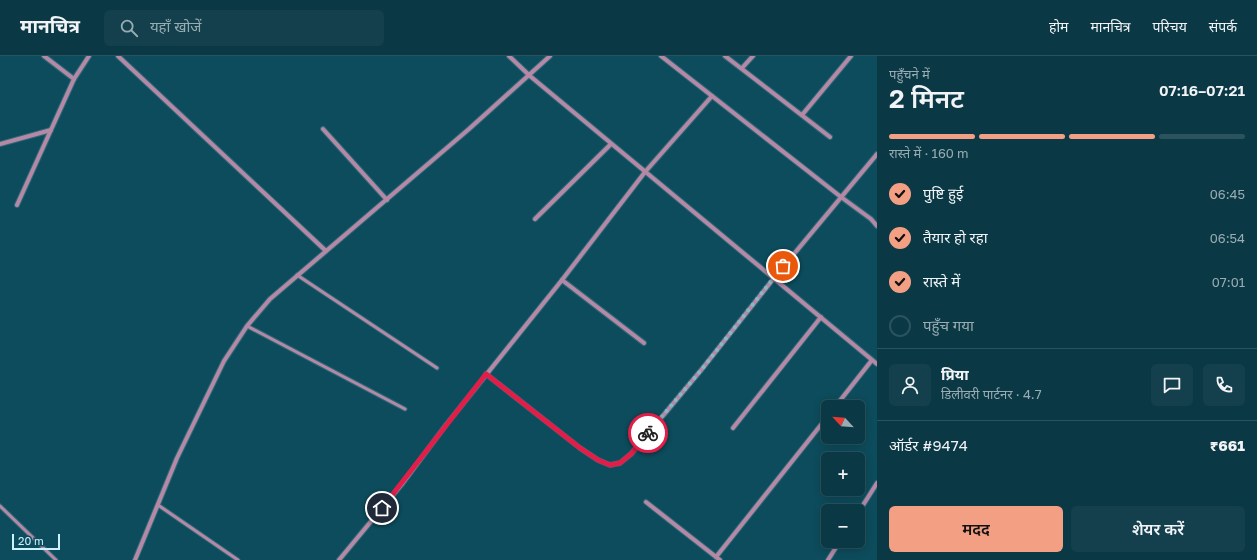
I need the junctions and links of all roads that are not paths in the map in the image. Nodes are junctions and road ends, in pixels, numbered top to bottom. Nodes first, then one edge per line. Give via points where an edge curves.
1 (44, 56) edge
2 (89, 56) edge
3 (118, 56) edge
4 (509, 56) edge
5 (550, 56) edge
6 (661, 56) edge
7 (725, 56) edge
8 (753, 56) edge
9 (851, 56) edge
10 (742, 68) junction
11 (530, 76) junction
12 (74, 79) junction
13 (712, 96) junction
14 (802, 115) junction
15 (323, 129) dead end
16 (51, 130) junction
17 (830, 136) dead end
18 (0, 144) edge
19 (611, 144) junction
20 (877, 154) edge
21 (645, 172) junction
22 (841, 197) junction
23 (387, 200) junction
24 (17, 205) dead end
25 (535, 219) dead end
26 (877, 226) edge
27 (326, 251) junction
28 (297, 275) junction
29 (774, 278) junction
30 (562, 280) junction
31 (821, 317) junction
32 (247, 326) junction
33 (644, 343) dead end
34 (872, 360) junction
35 (877, 364) edge
36 (437, 368) dead end
37 (486, 374) junction
38 (841, 400) edge
39 (405, 410) dead end
40 (821, 425) edge
41 (733, 428) dead end
42 (877, 483) edge
43 (646, 502) dead end
44 (864, 504) edge
45 (158, 505) junction
46 (0, 506) edge
47 (836, 548) edge
48 (718, 559) edge
49 (56, 560) edge
50 (135, 560) edge
51 (238, 560) edge
52 (339, 560) edge
53 (828, 560) edge

1 - 12 street
2 - 12 street
3 - 27 street
4 - 11 street
5 - 11 street
6 - 13 street
7 - 10 street
8 - 10 street
9 - 14 street
10 - 14 street
11 - 19 street
11 - 23 street
12 - 16 street
13 - 21 street
13 - 22 street
14 - 17 street
15 - 23 street
16 - 18 street
16 - 24 street
19 - 21 street
19 - 25 street
20 - 22 street
21 - 29 street
21 - 30 street
22 - 26 street
22 - 29 street
23 - 27 street
27 - 28 street
28 - 32 street via 270,299
28 - 36 lane
29 - 31 street
29 - 37 street via 702,369 631,454 620,463 610,465 598,460
30 - 33 street
30 - 37 street
31 - 34 street
31 - 41 street
32 - 39 lane
32 - 45 street via 221,367 177,458
34 - 35 street
34 - 38 street
37 - 52 street via 397,490
40 - 48 street
42 - 44 street
43 - 48 street
45 - 50 street
45 - 51 lane
46 - 49 lane
47 - 53 street

